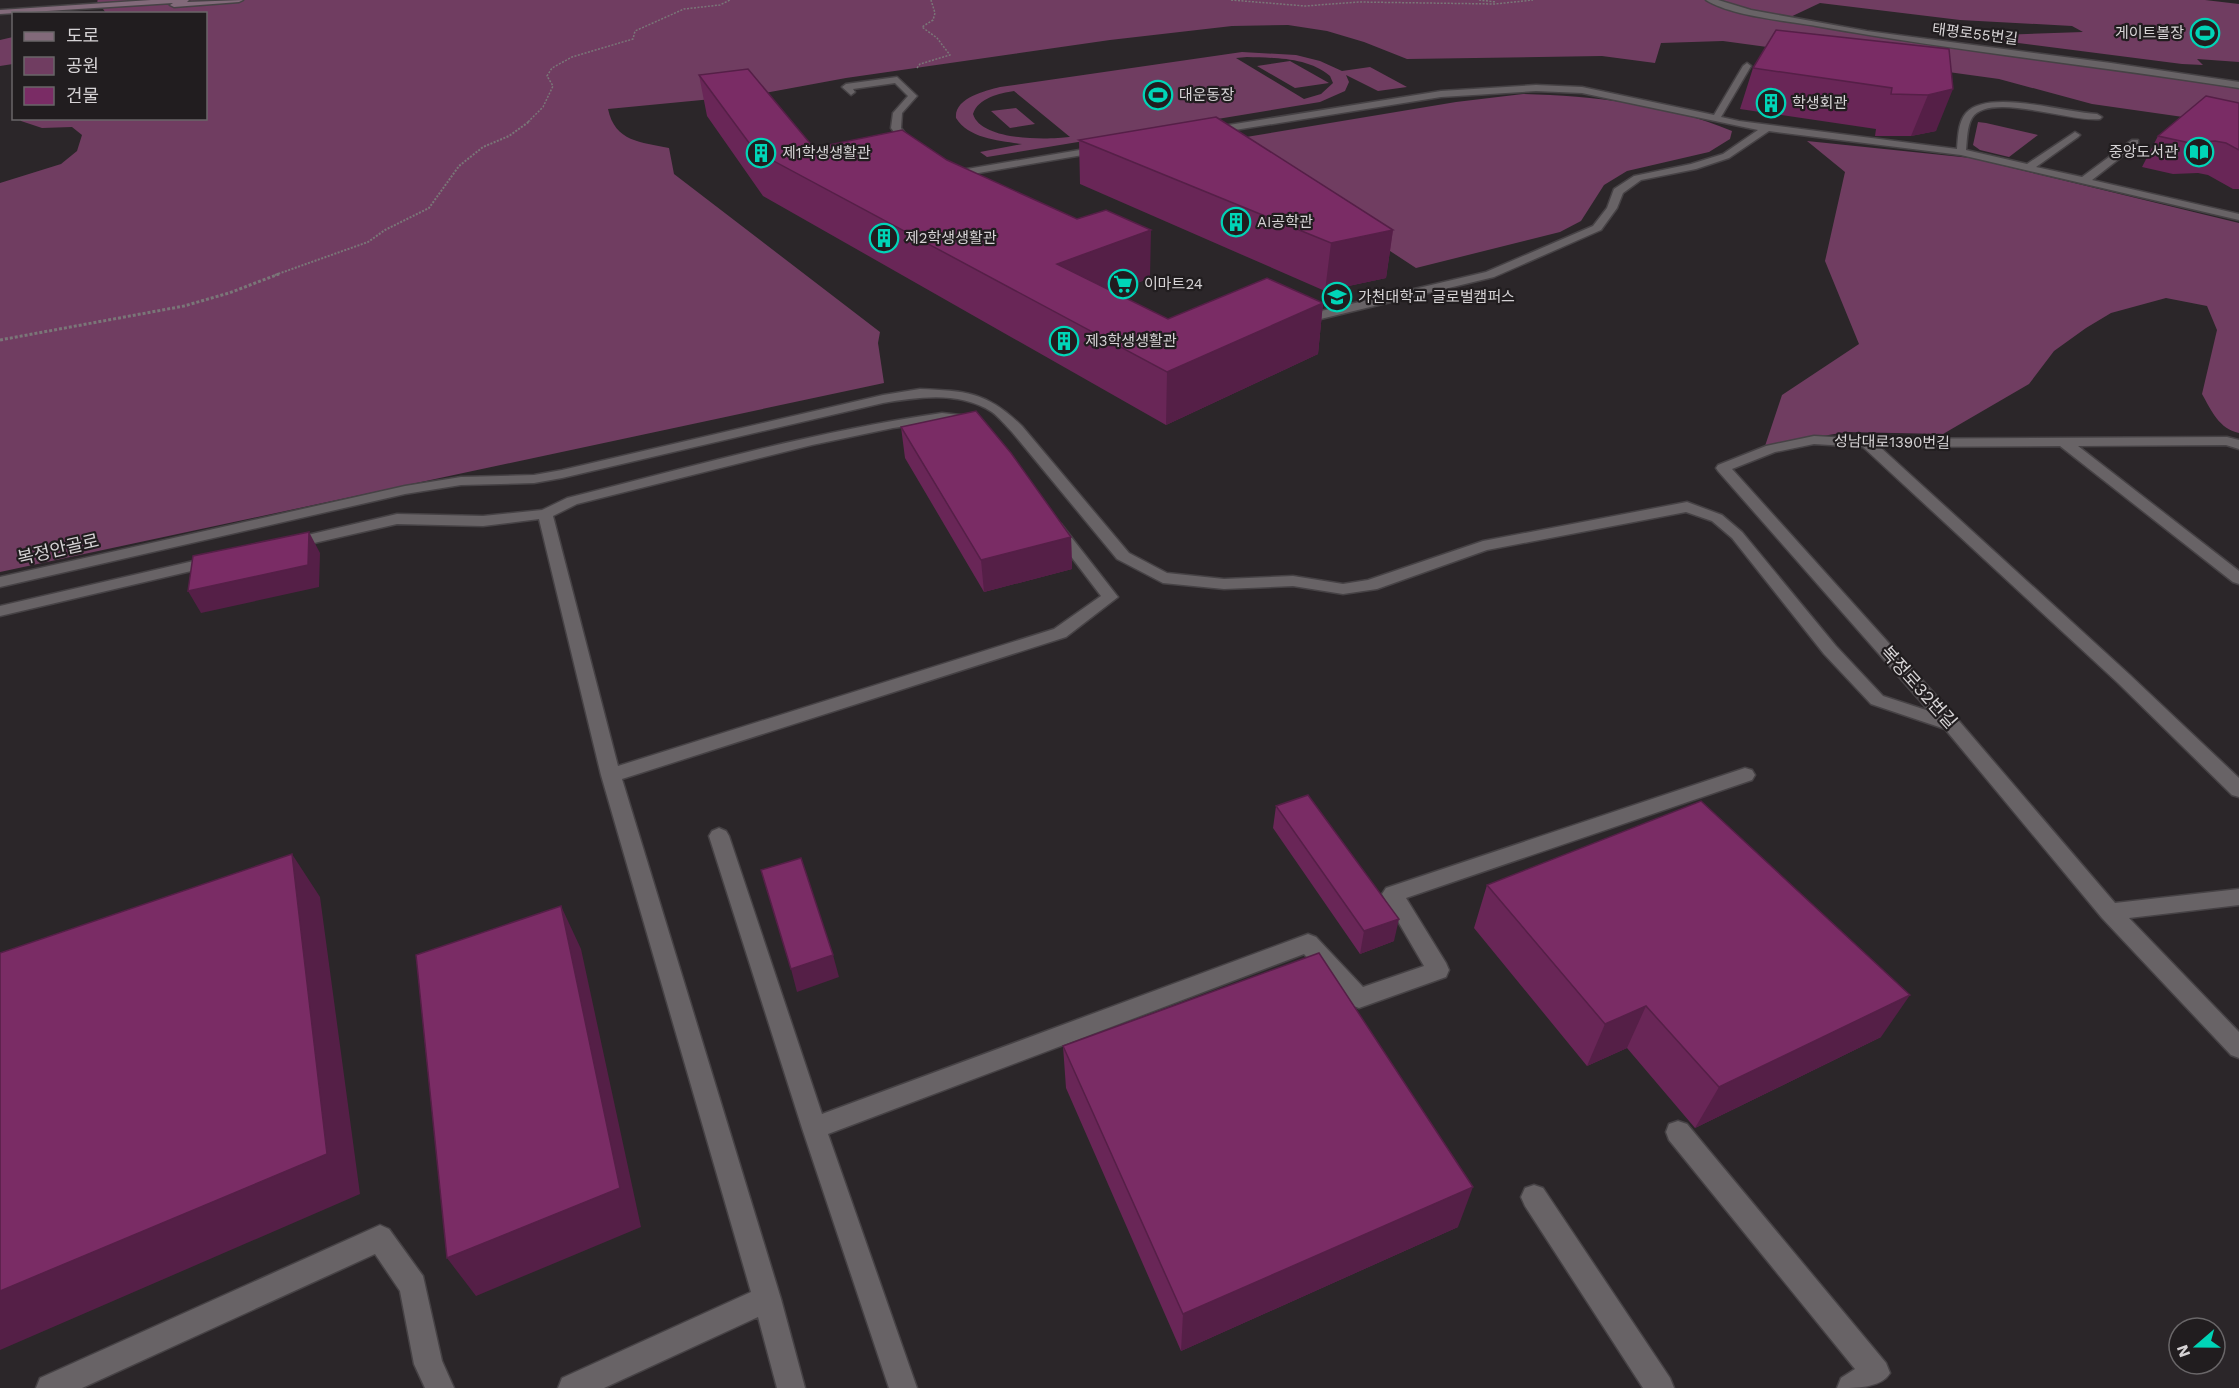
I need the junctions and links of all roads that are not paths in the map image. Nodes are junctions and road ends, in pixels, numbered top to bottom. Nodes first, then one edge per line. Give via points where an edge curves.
1 (185, 0) edge
2 (238, 0) edge
3 (1710, 0) edge
4 (0, 12) edge
5 (82, 12) edge
6 (1747, 66) dead end
7 (2239, 85) edge
8 (851, 92) dead end
9 (2097, 117) dead end
10 (1716, 118) junction
11 (1767, 128) junction
12 (1197, 134) edge
13 (2075, 135) dead end
14 (2135, 142) dead end
15 (1114, 147) edge
16 (1960, 152) junction
17 (918, 156) edge
18 (2028, 168) junction
19 (941, 171) edge
20 (2084, 181) junction
21 (2239, 217) edge
22 (1285, 316) edge
23 (980, 434) edge
24 (1866, 443) junction
25 (2065, 443) junction
26 (2239, 445) edge
27 (1723, 468) joint
28 (1046, 513) edge
29 (544, 514) junction
30 (268, 549) edge
31 (234, 557) edge
32 (2239, 579) edge
33 (0, 582) edge
34 (0, 611) edge
35 (1953, 725) junction
36 (1745, 775) dead end
37 (610, 776) junction
38 (2239, 790) edge
39 (719, 836) dead end
40 (2239, 897) edge
41 (2110, 912) junction
42 (2239, 1048) edge
43 (814, 1128) junction
44 (1678, 1132) dead end
45 (1534, 1197) dead end
46 (767, 1299) junction
47 (50, 1388) edge
48 (440, 1388) edge
49 (572, 1388) edge
50 (790, 1388) edge
51 (903, 1388) edge
52 (1660, 1388) edge
53 (1851, 1388) edge

1 - 4 main road
2 - 5 main road
3 - 7 street, 태평로55번길 via 1750,12 1867,33
6 - 10 street
8 - 17 street via 846,87 897,80 913,96 898,113 896,128
9 - 16 street via 2007,105 1982,106 1968,116
10 - 11 street
10 - 12 street via 1582,90 1525,89 1441,94
11 - 16 street
11 - 22 street via 1726,156 1638,178 1618,191 1612,208 1597,228 1490,275 1292,322
13 - 18 street
14 - 20 street
15 - 19 street via 961,173
16 - 18 street
18 - 20 street
20 - 21 street
23 - 29 street via 964,419 942,417 893,424 583,498
24 - 25 street, 성남대로1390번길
24 - 27 street, 성남대로1390번길 via 1814,440 1771,449
24 - 38 street
25 - 26 street, 성남대로1390번길 via 2226,441
25 - 32 street
27 - 35 street, 복정로32번길
28 - 37 street via 1110,597 1060,633
29 - 30 street via 483,521 397,519
29 - 37 street
31 - 34 street
33 - 35 street, 복정안골로 via 405,490 461,481 534,479 883,399 920,393 965,395 998,410 1124,556 1163,578 1224,584 1293,581 1343,589 1371,585 1483,546 1687,507 1717,518 1737,536 1830,650 1877,700
35 - 41 street, 복정로32번길
36 - 43 street via 1393,894 1438,970 1359,998 1308,943
37 - 46 street
39 - 43 street
40 - 41 street
41 - 42 street, 복정로32번길
43 - 51 street
44 - 53 street via 1876,1373
45 - 52 street
46 - 49 street
46 - 50 street
47 - 48 street via 380,1238 413,1286 428,1364

